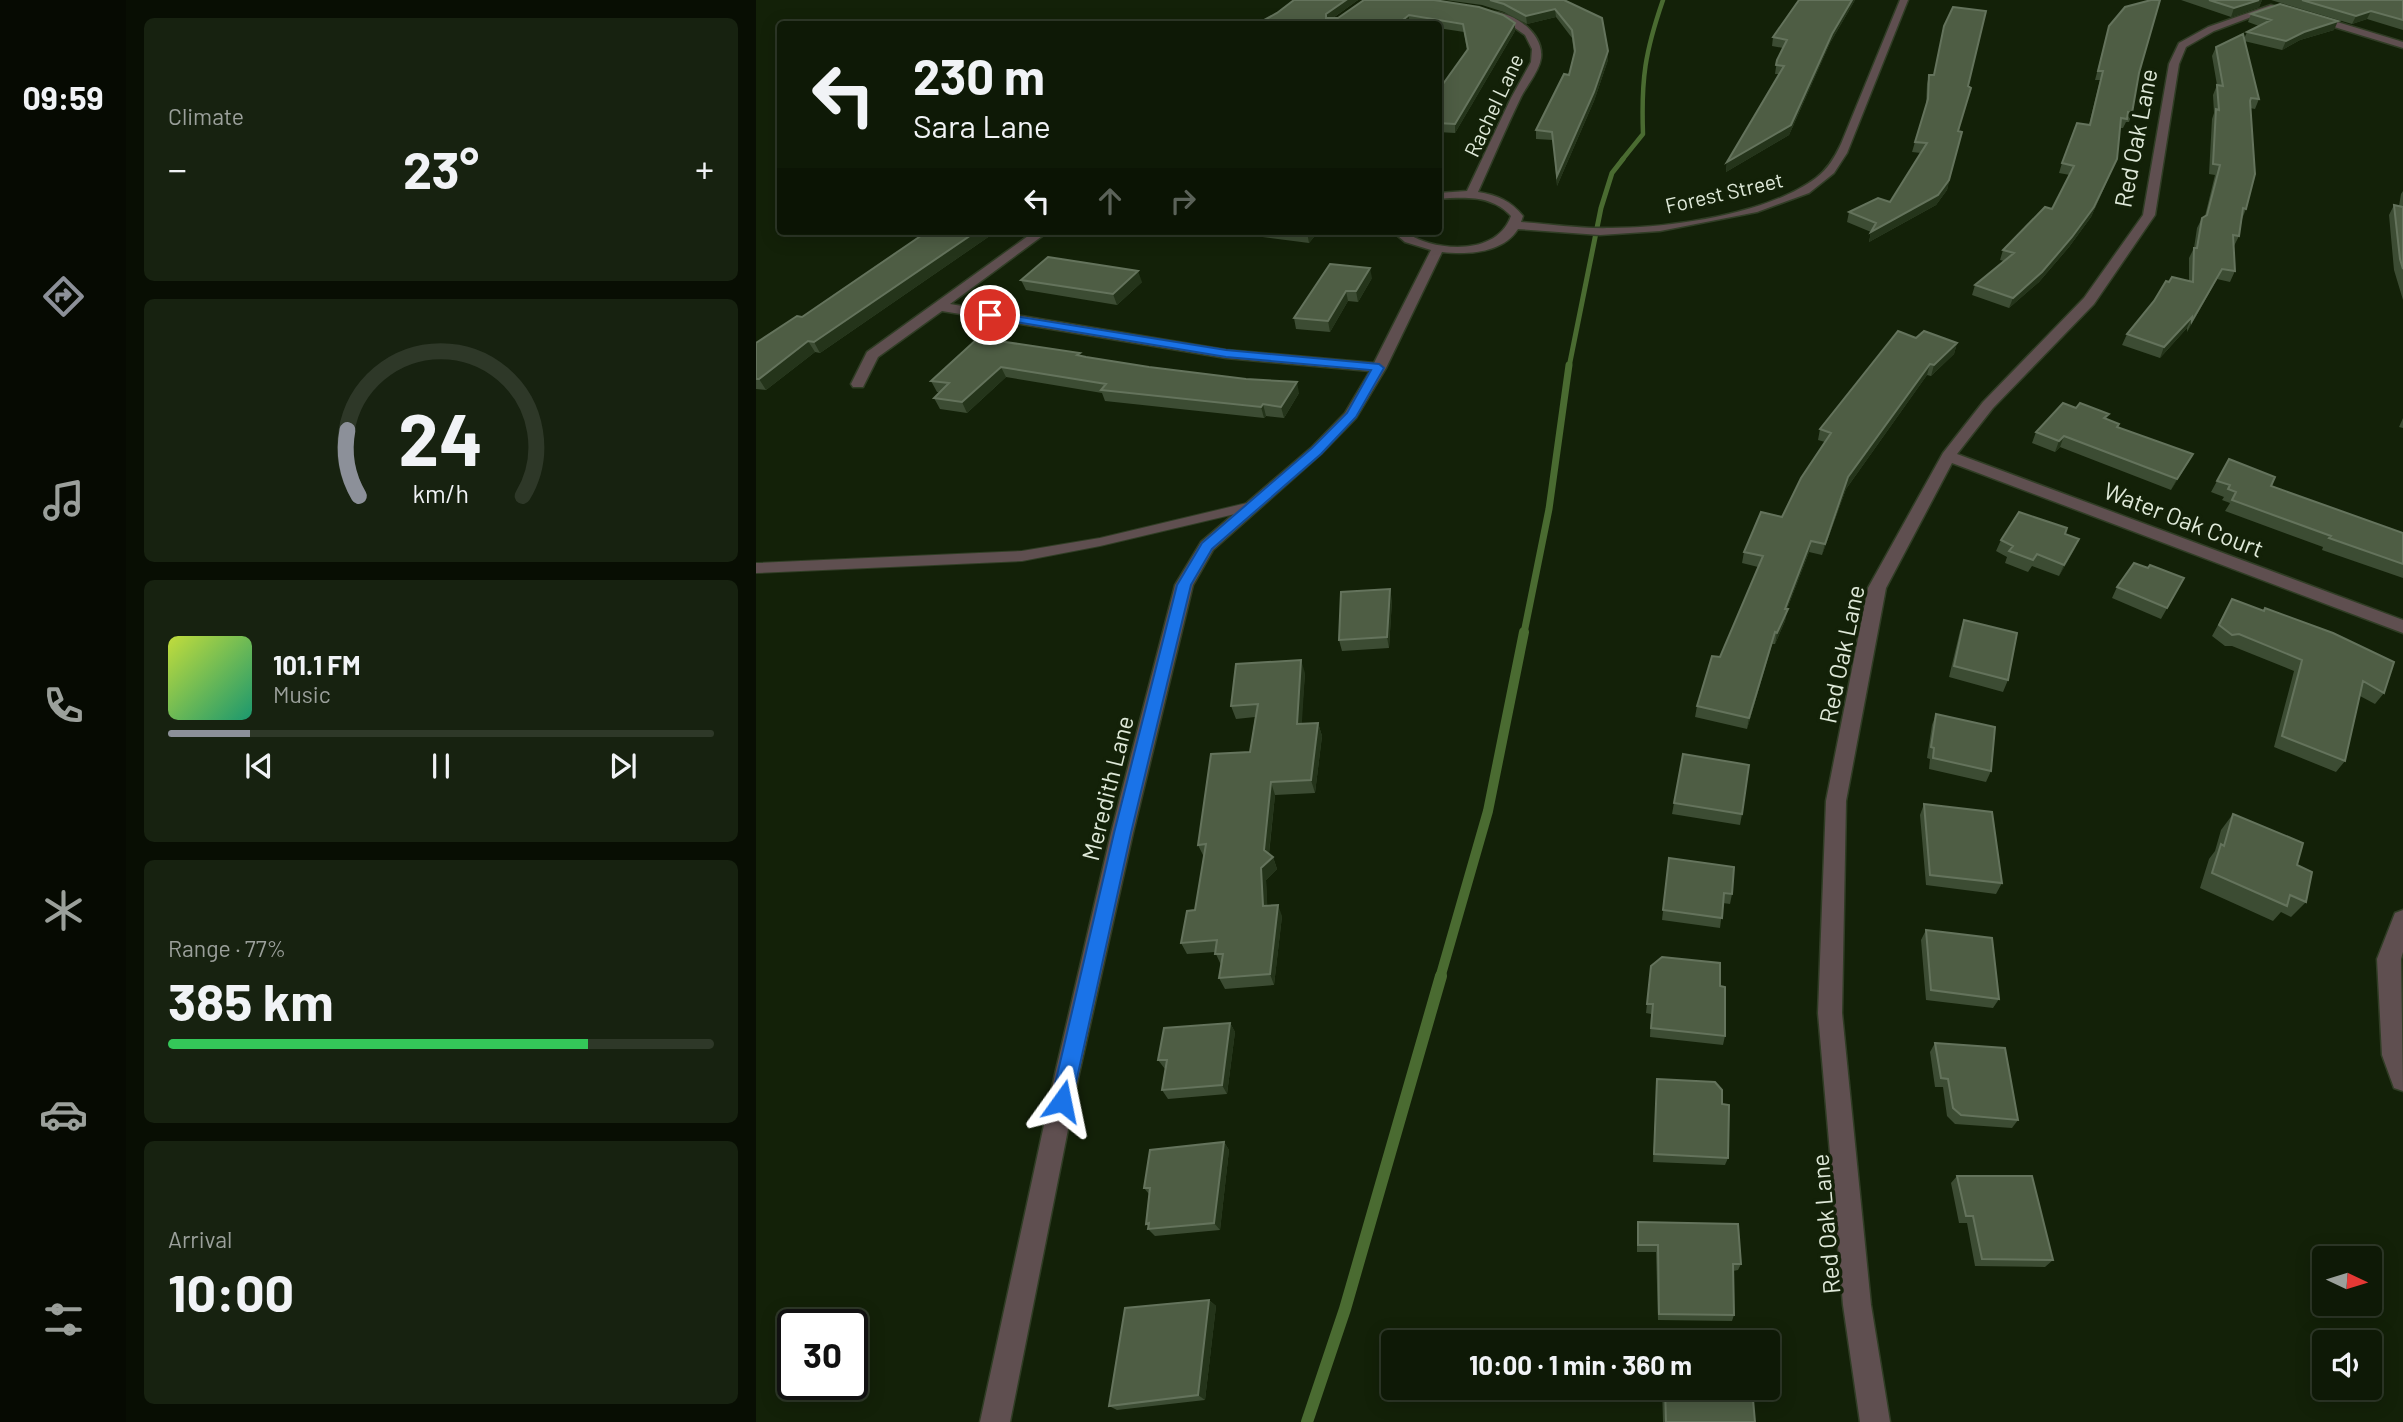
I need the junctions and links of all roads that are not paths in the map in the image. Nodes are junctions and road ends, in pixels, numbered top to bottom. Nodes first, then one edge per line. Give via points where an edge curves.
1 (1904, 0) edge
2 (2253, 0) edge
3 (1481, 10) edge
4 (2301, 14) edge
5 (2403, 45) edge
6 (1471, 195) junction
7 (1442, 196) edge
8 (1516, 225) junction
9 (1037, 235) edge
10 (1401, 235) edge
11 (1437, 250) junction
12 (937, 306) junction
13 (1379, 368) junction
14 (858, 384) dead end
15 (1948, 457) junction
16 (1251, 506) junction
17 (756, 568) edge
18 (2403, 627) edge
19 (2403, 919) edge
20 (2403, 1079) edge
21 (995, 1422) edge
22 (1875, 1422) edge

1 - 8 street, Forest Street via 1839,159 1822,179 1797,194 1713,218 1633,231
2 - 15 street, Red Oak Lane via 2281,8 2211,29 2182,45 2174,64 2149,215 2089,301 1988,405
3 - 6 street, Rachel Lane via 1508,19 1529,33 1537,49 1536,62
4 - 5 street
6 - 7 street
6 - 8 street via 1501,202 1517,216
8 - 11 street via 1497,242
9 - 12 street
10 - 11 street via 1418,246
11 - 13 street, Meredith Lane
12 - 13 street via 1226,354
12 - 14 street via 872,355
13 - 16 street, Meredith Lane via 1352,415
15 - 18 street, Water Oak Court
15 - 22 street, Red Oak Lane via 1877,588 1836,801 1829,1013 1857,1305
16 - 17 lane via 1022,556
16 - 21 street, Meredith Lane via 1207,546 1184,585 1070,1060
19 - 20 street via 2389,959 2394,1055

